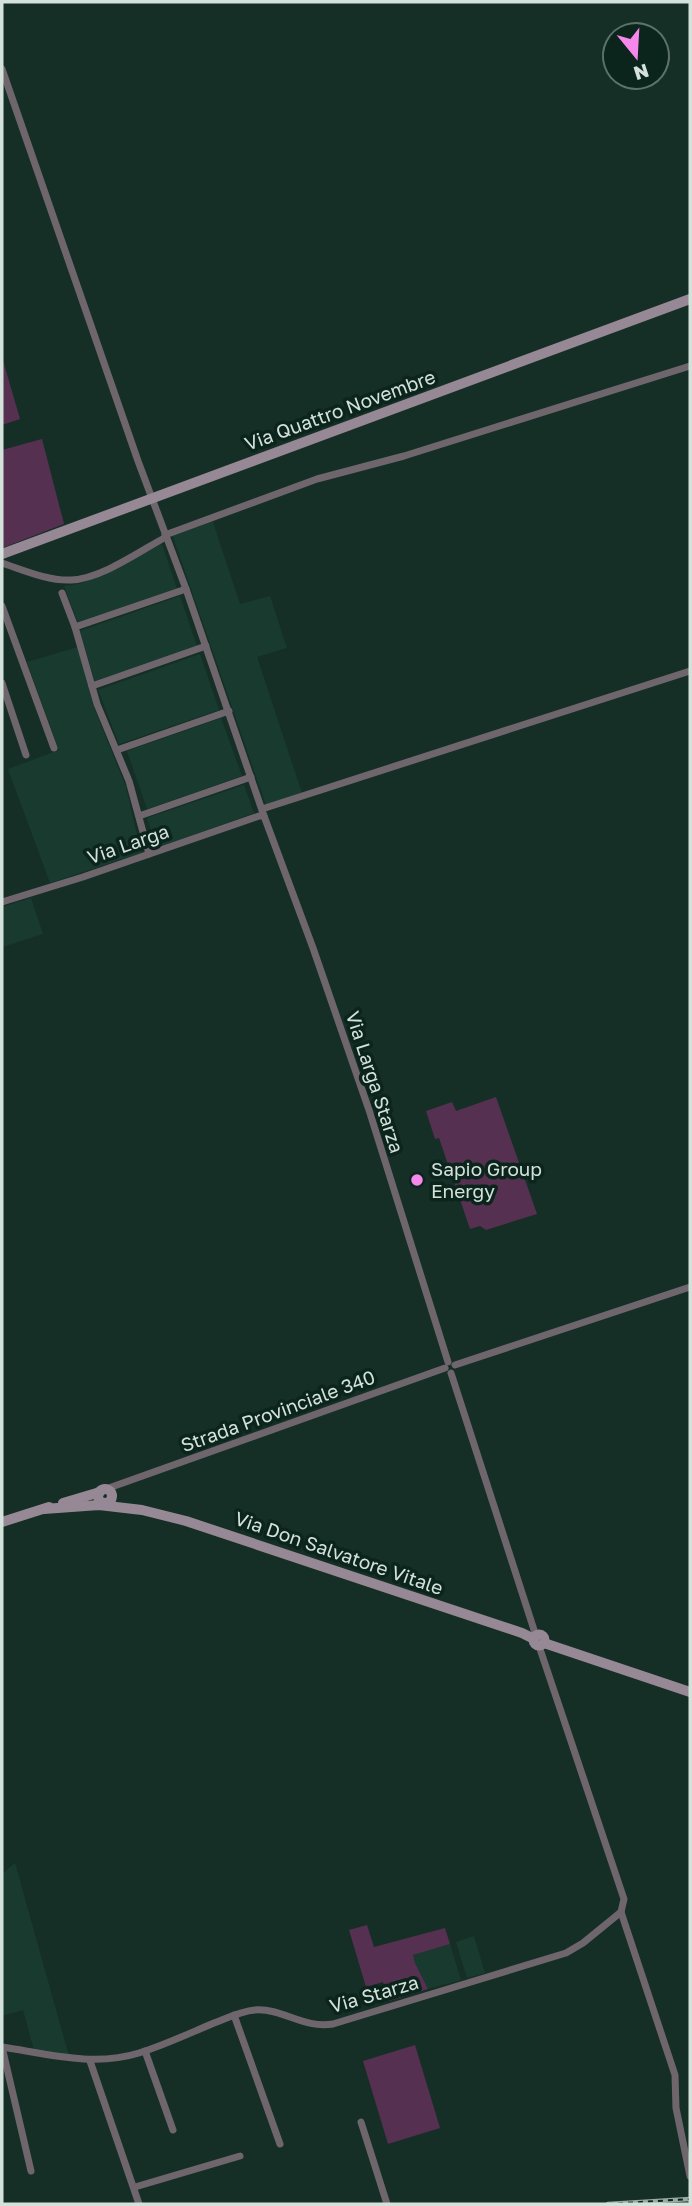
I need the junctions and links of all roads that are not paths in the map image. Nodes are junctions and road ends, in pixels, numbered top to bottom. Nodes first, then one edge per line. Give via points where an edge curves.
1 (2, 69) edge
2 (690, 299) edge
3 (690, 366) edge
4 (152, 498) junction
5 (166, 536) junction
6 (2, 554) edge
7 (2, 563) edge
8 (186, 589) junction
9 (62, 593) dead end
10 (2, 606) edge
11 (75, 627) junction
12 (206, 646) junction
13 (690, 671) edge
14 (2, 683) edge
15 (92, 686) junction
16 (229, 711) junction
17 (54, 748) dead end
18 (117, 750) junction
19 (26, 755) dead end
20 (251, 777) junction
21 (263, 812) junction
22 (139, 816) junction
23 (149, 854) junction
24 (2, 902) edge
25 (690, 1287) edge
26 (450, 1367) junction
27 (106, 1498) junction
28 (2, 1522) edge
29 (541, 1642) junction
30 (690, 1692) edge
31 (621, 1912) junction
32 (234, 2015) junction
33 (2, 2047) edge
34 (145, 2051) junction
35 (90, 2061) junction
36 (361, 2122) dead end
37 (173, 2130) dead end
38 (279, 2144) dead end
39 (240, 2156) dead end
40 (31, 2171) dead end
41 (690, 2176) edge
42 (135, 2187) junction
43 (139, 2204) edge
44 (387, 2204) edge

1 - 4 street, Via Larga Starza
2 - 4 street, Via Quattro Novembre
3 - 5 street via 317,479
4 - 5 street, Via Larga Starza
4 - 6 street, Via Quattro Novembre
5 - 7 street via 83,579 56,579
5 - 8 street, Via Larga Starza
8 - 11 street
8 - 12 street, Via Larga Starza
9 - 11 street
10 - 17 street
11 - 15 street
12 - 15 street
12 - 16 street, Via Larga Starza
13 - 21 street, Via Larga
14 - 19 street
15 - 18 street
16 - 18 street
16 - 20 street, Via Larga Starza
18 - 22 street
20 - 21 street, Via Larga Starza
20 - 22 street
21 - 23 street, Via Larga
21 - 26 street, Via Larga Starza via 369,1110
22 - 23 street
23 - 24 street, Via Larga
25 - 26 street, Strada Provinciale 340
26 - 27 street, Strada Provinciale 340 via 122,1483
26 - 29 street, Via Larga Starza
27 - 28 street, Via Don Salvatore Vitale
27 - 29 street, Via Don Salvatore Vitale
29 - 30 street, Via Don Salvatore Vitale
29 - 31 street, Via Larga Starza via 624,1899
31 - 32 street, Via Starza via 566,1953 333,2024 307,2024 255,2010
31 - 41 street, Via Larga Starza via 675,2075 676,2108
32 - 34 street, Via Starza
32 - 38 street
33 - 35 street, Via Starza
33 - 40 street
34 - 35 street, Via Starza
34 - 37 street
35 - 42 street
36 - 44 street
39 - 42 street
42 - 43 street

